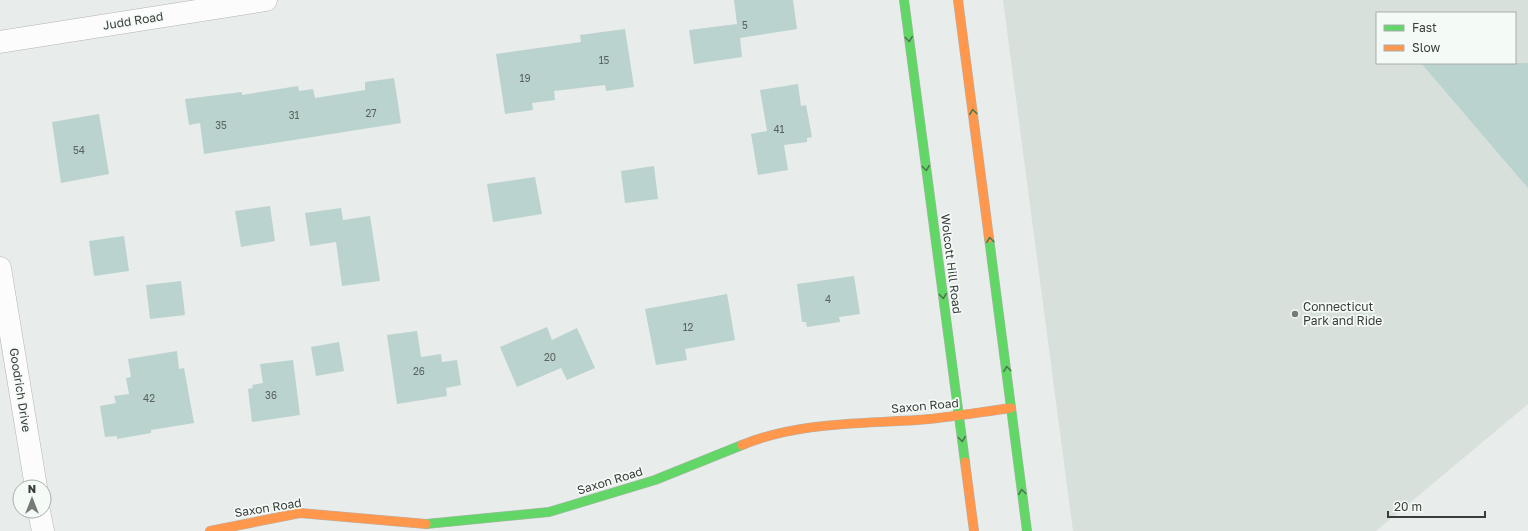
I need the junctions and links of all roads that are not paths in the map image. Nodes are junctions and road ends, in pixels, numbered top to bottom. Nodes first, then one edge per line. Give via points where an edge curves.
1 (266, 0) edge
2 (904, 0) edge
3 (958, 0) edge
4 (0, 42) edge
5 (0, 268) edge
6 (1011, 408) junction
7 (958, 415) junction
8 (35, 479) edge
9 (41, 519) edge
10 (43, 531) edge
11 (210, 531) edge
12 (974, 531) edge
13 (1027, 531) edge

1 - 4 street, Judd Road
2 -> 7 main road, Wolcott Hill Road
6 -> 3 main road
5 - 8 street, Goodrich Drive
6 - 7 main road, Saxon Road
13 -> 6 main road
7 - 11 main road, Saxon Road via 812,426 761,437 655,480 549,512 421,524 300,513
7 -> 12 main road, Wolcott Hill Road
9 - 10 street

